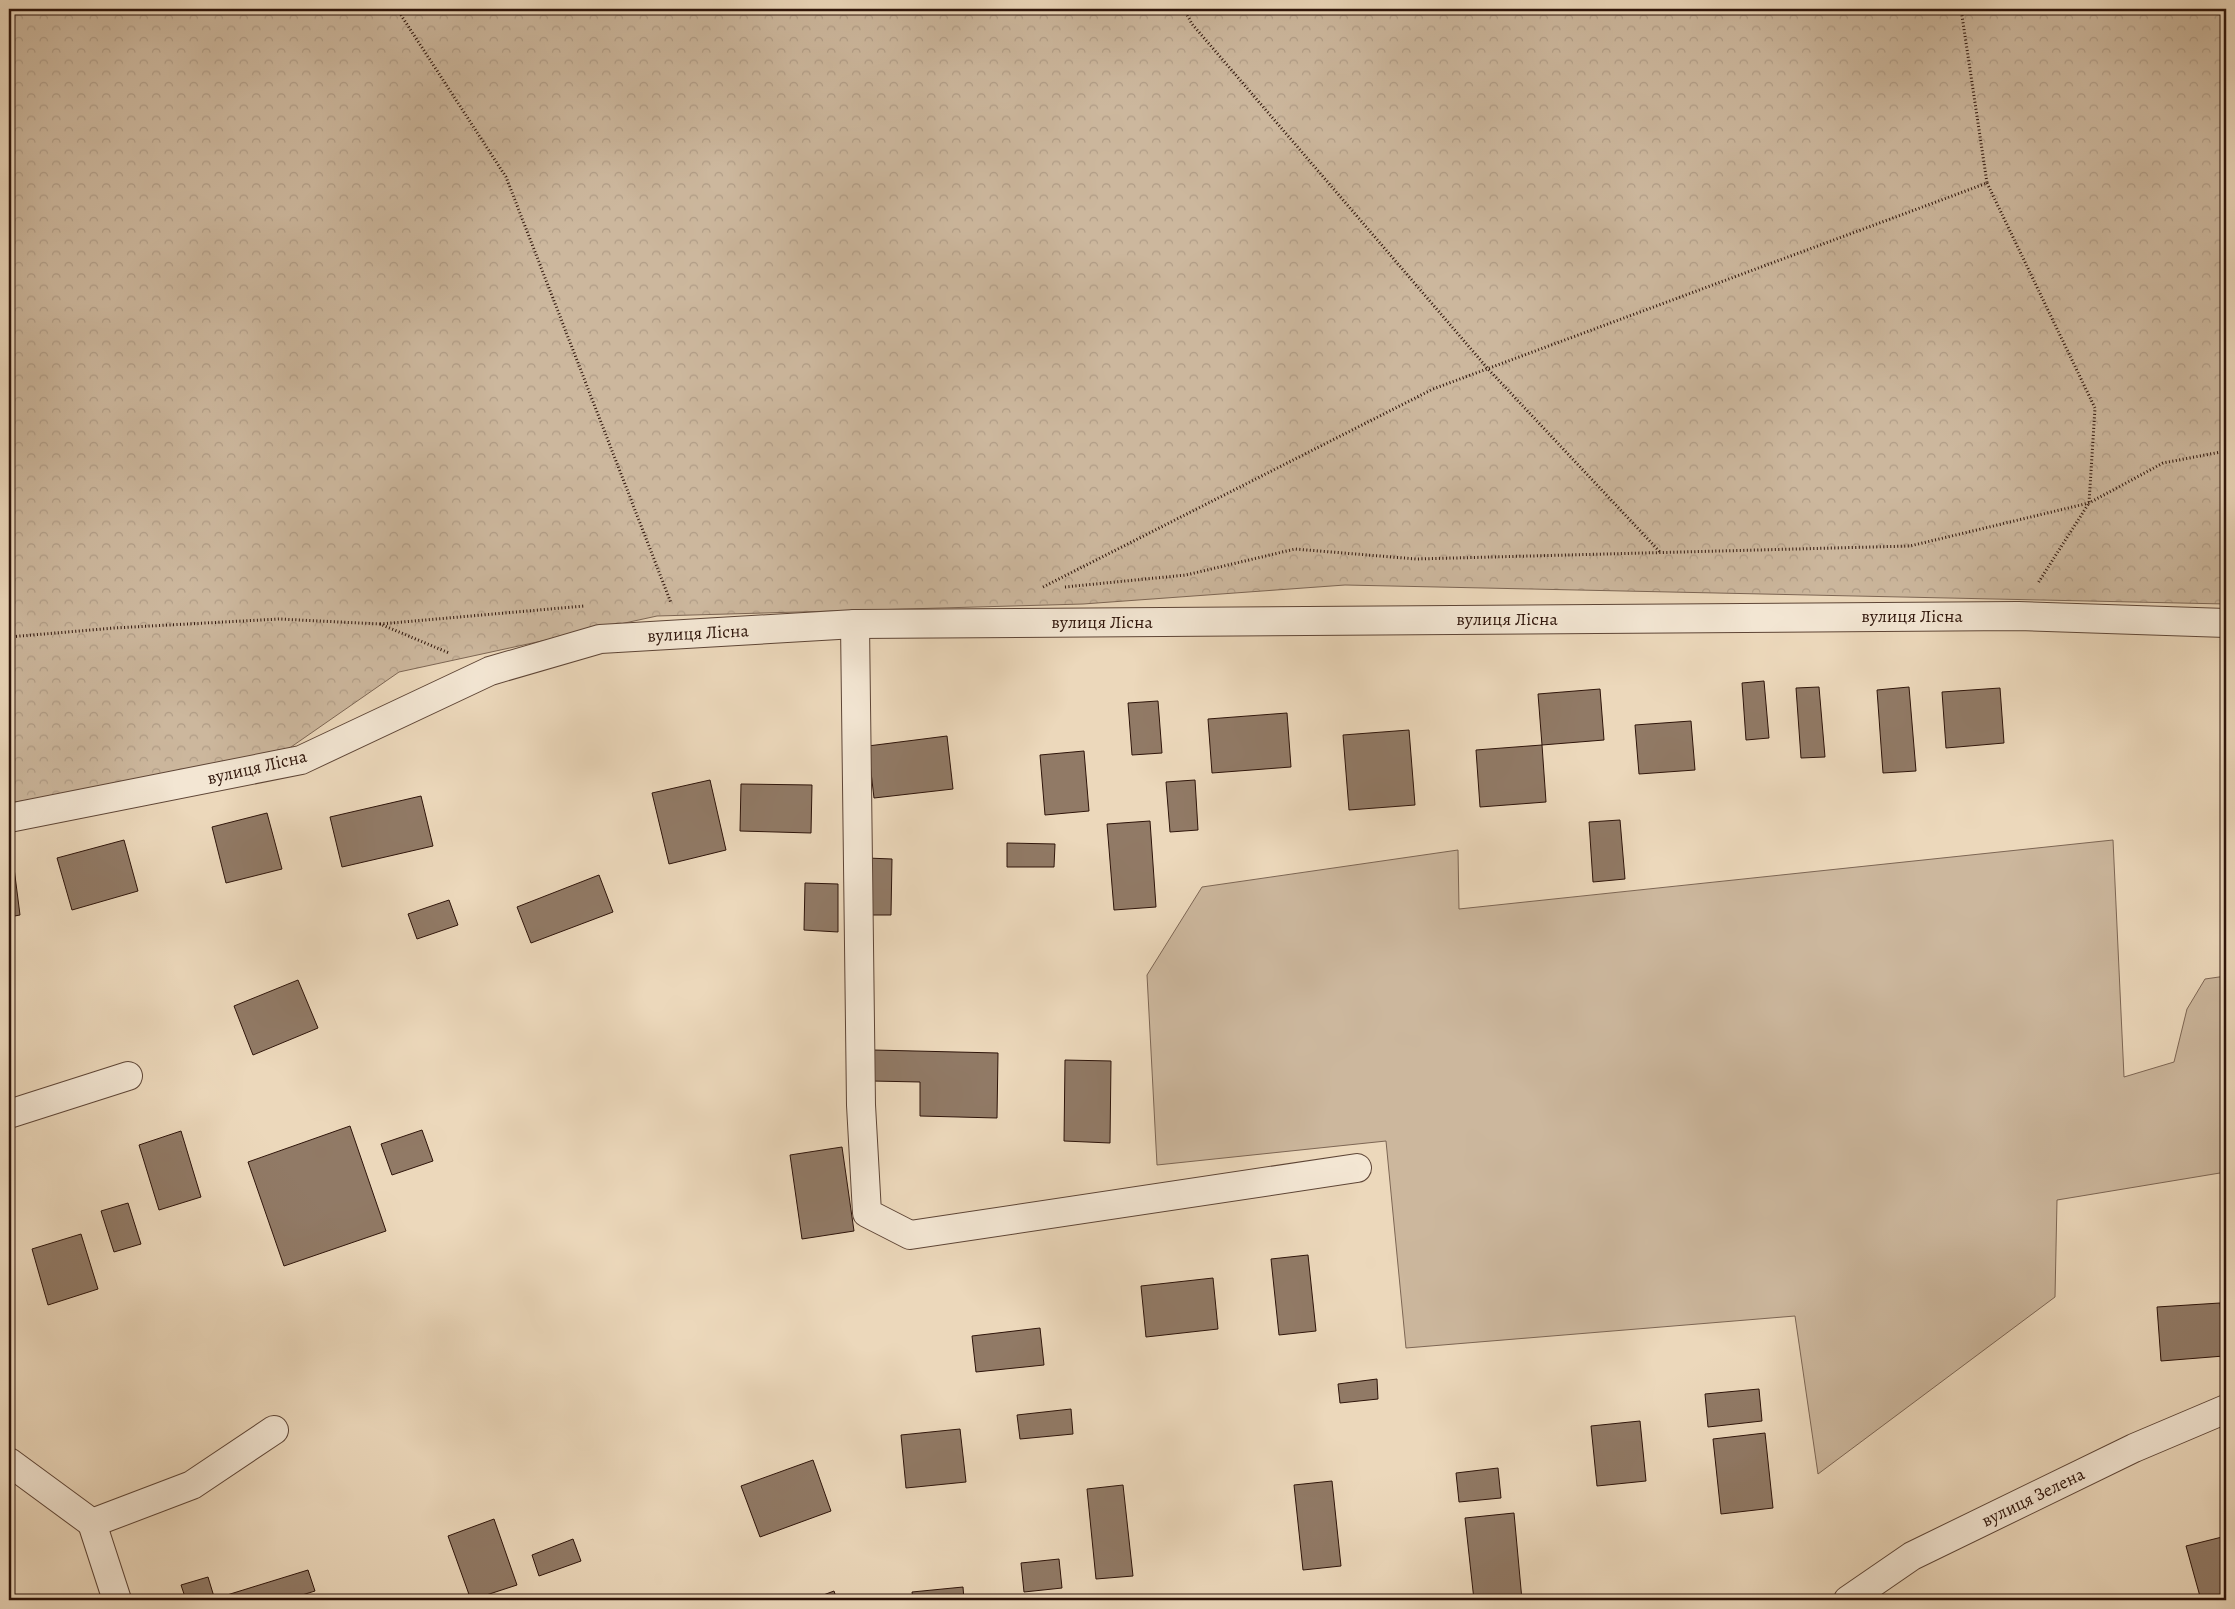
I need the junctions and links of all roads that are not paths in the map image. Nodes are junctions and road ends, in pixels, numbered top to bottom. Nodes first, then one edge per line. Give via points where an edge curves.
1 (2226, 623) edge
2 (855, 624) junction
3 (9, 818) edge
4 (128, 1076) dead end
5 (9, 1114) edge
6 (1357, 1168) dead end
7 (2226, 1409) edge
8 (274, 1430) dead end
9 (9, 1462) edge
10 (92, 1523) junction
11 (117, 1600) edge
12 (1848, 1600) edge

1 - 2 street, вулиця Лісна via 2018,616
2 - 3 street, вулиця Лісна via 600,639 490,672 301,760
2 - 6 street via 861,1105 868,1213 910,1235
4 - 5 street
7 - 12 street, вулиця Зелена via 2134,1448 1912,1556
8 - 10 street via 192,1485
9 - 10 street
10 - 11 street

